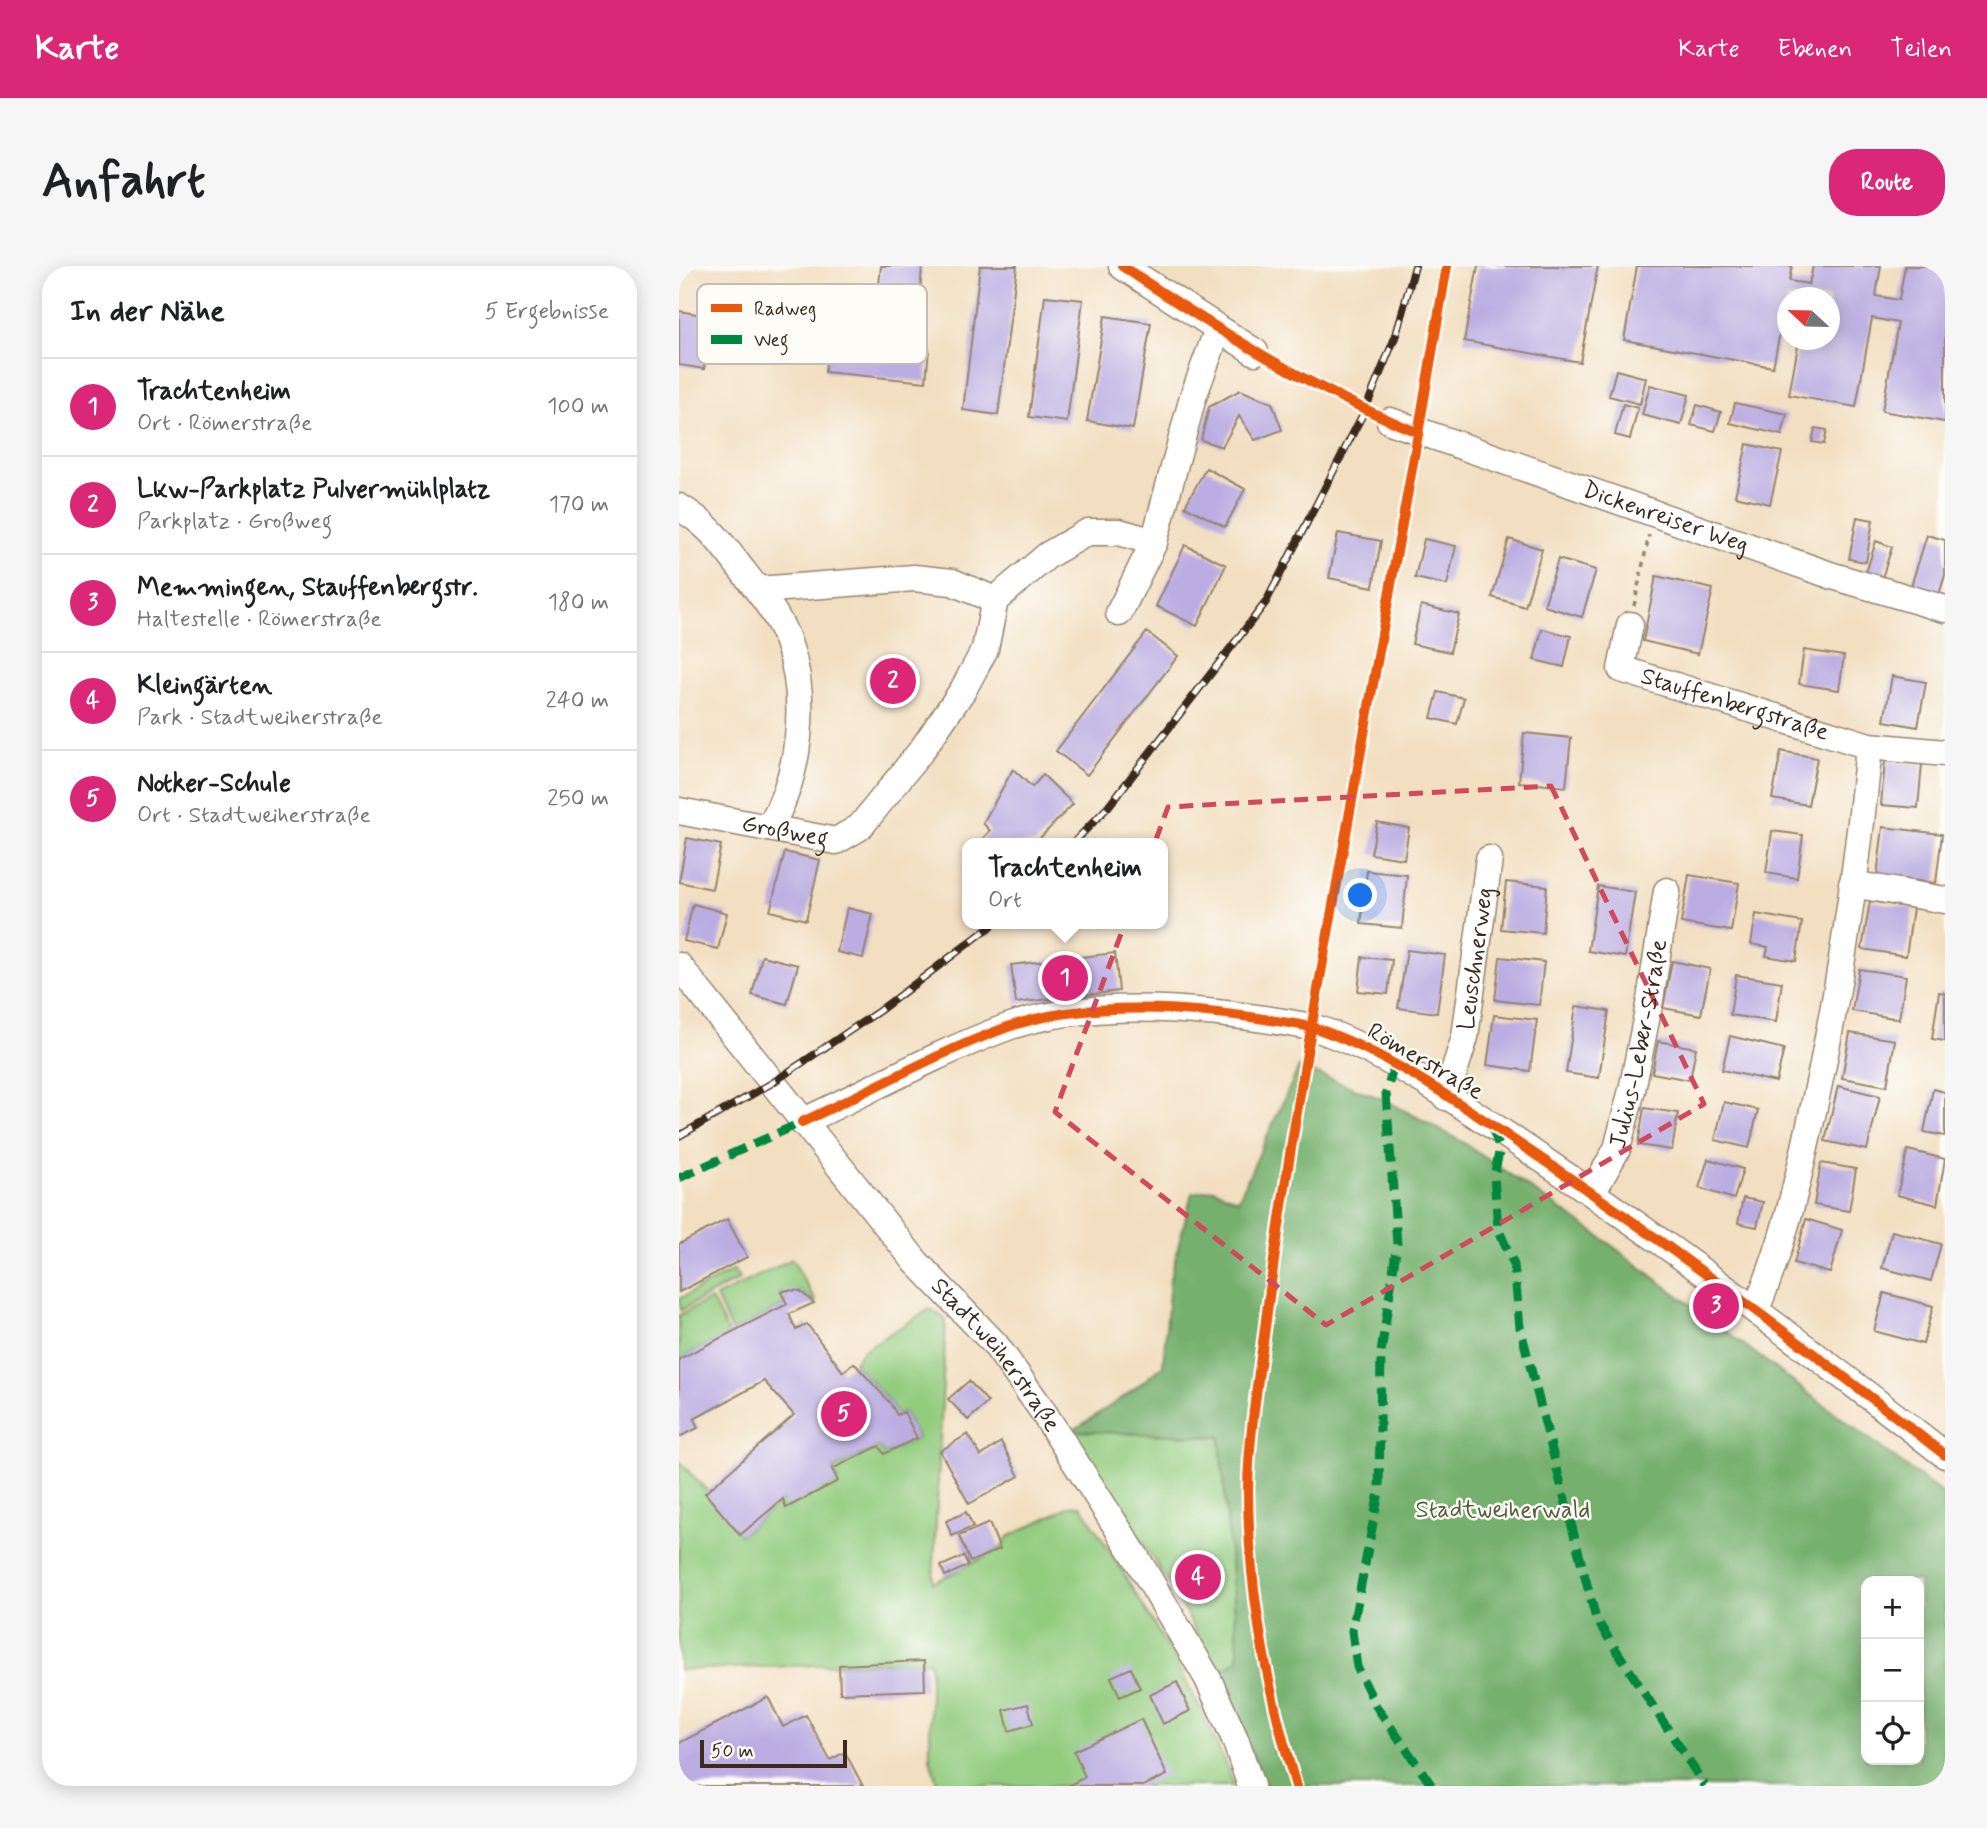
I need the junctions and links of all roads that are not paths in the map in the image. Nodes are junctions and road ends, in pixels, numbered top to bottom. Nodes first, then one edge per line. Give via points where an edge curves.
1 (1122, 266) edge
2 (1218, 330) junction
3 (1255, 352) dead end
4 (1389, 421) dead end
5 (679, 507) edge
6 (1154, 542) junction
7 (758, 590) junction
8 (995, 600) junction
9 (1945, 609) edge
10 (1119, 613) dead end
11 (1630, 625) road end
12 (1869, 746) junction
13 (1945, 754) edge
14 (679, 811) edge
15 (769, 828) junction
16 (1489, 859) dead end
17 (1852, 884) junction
18 (1667, 891) dead end
19 (1945, 900) edge
20 (679, 966) edge
21 (1446, 1097) junction
22 (802, 1122) junction
23 (1592, 1193) junction
24 (1756, 1309) junction
25 (1945, 1455) edge
26 (1251, 1786) edge

1 - 2 street
2 - 3 street
2 - 6 street via 1192,397
4 - 9 street, Dickenreiser Weg via 1833,576
5 - 7 street via 706,523
6 - 8 street via 1119,532 1088,532 1048,555
6 - 10 street
7 - 8 street via 914,579 952,582
7 - 15 street via 788,641 797,678 795,757
8 - 15 street, Großweg via 985,649 963,690 860,827 836,841
11 - 12 street, Stauffenbergstraße via 1621,669
12 - 13 street
12 - 17 street
14 - 15 street, Großweg
16 - 21 street, Leuschnerweg via 1465,1038
17 - 19 street
17 - 24 street via 1820,1081 1800,1171 1784,1239
18 - 23 street, Julius-Leber-Straße via 1632,1090 1616,1149
20 - 22 street, Stadtweiherstraße
21 - 22 street, Römerstraße via 1333,1034 1312,1027 1159,1010 1104,1010 1006,1027
21 - 23 street, Römerstraße
22 - 26 street, Stadtweiherstraße via 916,1262 995,1344 1040,1407 1208,1679
23 - 24 street, Römerstraße
24 - 25 street, Römerstraße

